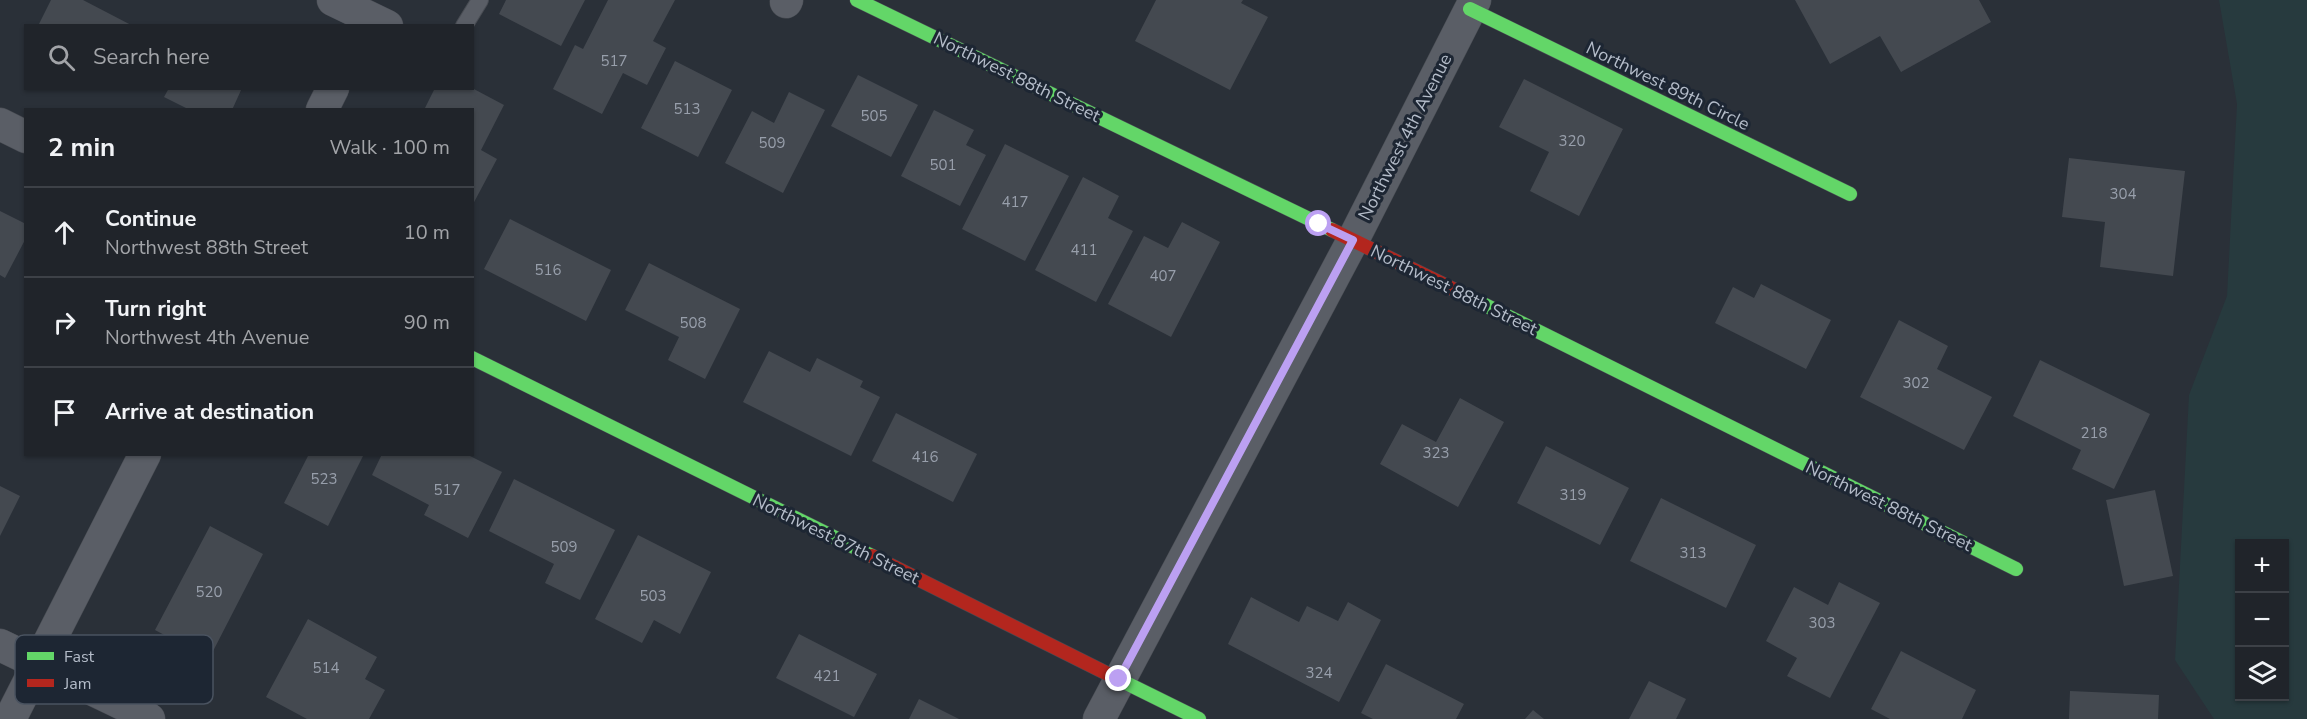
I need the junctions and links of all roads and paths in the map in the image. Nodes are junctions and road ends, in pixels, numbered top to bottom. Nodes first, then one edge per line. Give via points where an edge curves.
1 (333, 0) edge
2 (480, 0) edge
3 (857, 0) edge
4 (1473, 5) edge
5 (374, 23) edge
6 (465, 24) edge
7 (332, 90) edge
8 (323, 108) edge
9 (0, 124) edge
10 (24, 136) edge
11 (1850, 194) dead end
12 (1353, 240) junction
13 (474, 359) edge
14 (144, 456) edge
15 (2016, 569) dead end
16 (53, 635) edge
17 (0, 645) edge
18 (15, 652) edge
19 (1119, 679) junction
20 (18, 704) edge
21 (123, 704) edge
22 (10, 719) edge
23 (149, 719) edge
24 (1099, 719) edge
25 (1200, 719) edge

1 - 5 street
2 - 6 lane
3 - 12 street, Northwest 88th Street
4 - 11 street, Northwest 89th Circle
4 - 12 street, Northwest 4th Avenue
7 - 8 street
9 - 10 street
12 - 15 street, Northwest 88th Street
12 - 19 street, Northwest 4th Avenue
13 - 19 street, Northwest 87th Street
14 - 16 street
17 - 18 street
19 - 24 street, Northwest 4th Avenue
19 - 25 street, Northwest 87th Street
20 - 22 street
21 - 23 street

